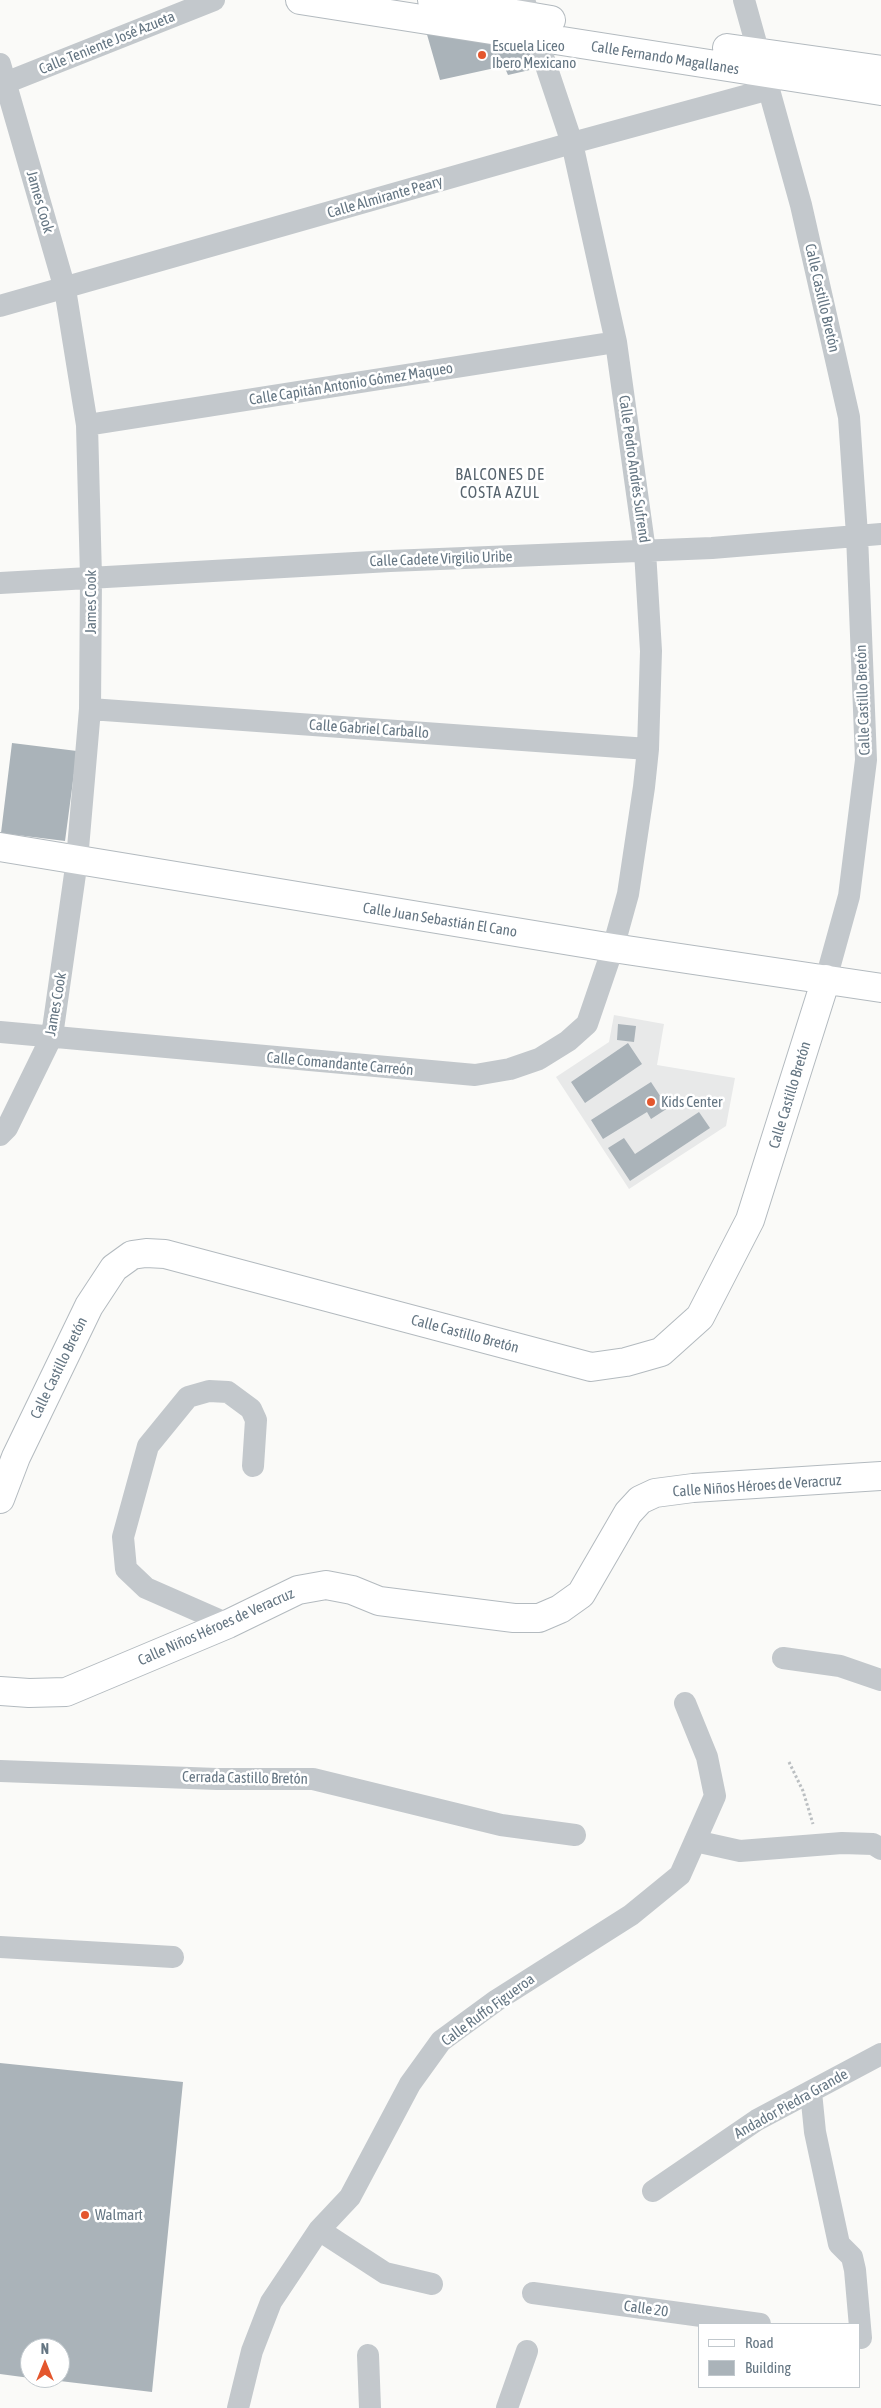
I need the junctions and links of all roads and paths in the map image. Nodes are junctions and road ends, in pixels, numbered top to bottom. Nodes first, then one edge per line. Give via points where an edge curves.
1 (214, 0) edge
2 (300, 0) edge
3 (432, 0) edge
4 (744, 0) edge
5 (530, 18) edge
6 (881, 70) edge
7 (765, 72) junction
8 (2, 77) edge
9 (881, 91) edge
10 (572, 143) junction
11 (65, 288) junction
12 (0, 306) edge
13 (616, 342) junction
14 (87, 425) junction
15 (881, 534) edge
16 (857, 535) junction
17 (645, 551) junction
18 (91, 577) junction
19 (0, 583) edge
20 (90, 709) junction
21 (648, 749) junction
22 (0, 847) edge
23 (77, 860) junction
24 (613, 948) junction
25 (826, 979) junction
26 (881, 988) edge
27 (0, 1032) edge
28 (52, 1036) junction
29 (0, 1135) edge
30 (253, 1466) dead end
31 (881, 1476) edge
32 (0, 1499) edge
33 (228, 1624) junction
34 (783, 1658) dead end
35 (881, 1680) edge
36 (0, 1691) edge
37 (685, 1702) dead end
38 (788, 1762) dead end
39 (0, 1771) edge
40 (575, 1835) dead end
41 (695, 1840) junction
42 (820, 1846) junction
43 (881, 1849) edge
44 (0, 1947) edge
45 (173, 1957) dead end
46 (881, 2054) edge
47 (811, 2092) junction
48 (652, 2190) dead end
49 (319, 2230) junction
50 (432, 2284) dead end
51 (533, 2293) dead end
52 (753, 2323) edge
53 (867, 2339) edge
54 (527, 2351) dead end
55 (368, 2355) dead end
56 (238, 2408) edge
57 (370, 2408) edge
58 (507, 2408) edge

1 - 8 street, Calle Teniente José Azueta
2 - 5 street, Calle Fernando Magallanes
3 - 5 street, Calle Fernando Magallanes
4 - 7 street, Calle Castillo Bretón
5 - 7 street, Calle Fernando Magallanes
5 - 10 street, Calle Pedro Andrés Sufrend
6 - 7 street, Calle Fernando Magallanes
7 - 9 street, Calle Fernando Magallanes
7 - 10 street, Calle Almirante Peary
7 - 16 street, Calle Castillo Bretón via 802,205 849,417
8 - 11 street, James Cook
10 - 11 street, Calle Almirante Peary
10 - 13 street, Calle Pedro Andrés Sufrend
11 - 12 street, Calle Almirante Peary
11 - 14 street, James Cook
13 - 14 street, Calle Capitán Antonio Gómez Maqueo
13 - 17 street, Calle Pedro Andrés Sufrend
14 - 18 street, James Cook
15 - 16 street, Calle Cadete Virgilio Uribe
16 - 17 street, Calle Cadete Virgilio Uribe
16 - 25 street, Calle Castillo Bretón via 866,760 849,896
17 - 18 street, Calle Cadete Virgilio Uribe
17 - 21 street, Calle Pedro Andrés Sufrend via 651,651
18 - 19 street, Calle Cadete Virgilio Uribe
18 - 20 street, James Cook
20 - 21 street, Calle Gabriel Carballo
20 - 23 street, James Cook
21 - 24 street, Calle Pedro Andrés Sufrend via 628,894
22 - 23 street, Calle Juan Sebastián El Cano
23 - 24 street, Calle Juan Sebastián El Cano
23 - 28 street, James Cook
24 - 25 street, Calle Juan Sebastián El Cano
24 - 28 street, Calle Comandante Carreón via 587,1024 568,1041 539,1059 510,1069 475,1075
25 - 26 street, Calle Juan Sebastián El Cano
25 - 32 street, Calle Castillo Bretón via 750,1220 700,1317 661,1352 591,1367 165,1254 132,1255 114,1268 89,1306 16,1457
27 - 28 street, Calle Comandante Carreón
28 - 29 street, James Cook via 8,1128
30 - 33 street via 256,1420 251,1409 228,1392 209,1391 188,1397 148,1446 123,1537 126,1568 146,1588
31 - 33 street, Calle Niños Héroes de Veracruz via 655,1493 640,1500 628,1513 581,1594 560,1609 539,1618 514,1618 379,1601 352,1590 326,1585 298,1590
33 - 36 street, Calle Niños Héroes de Veracruz via 66,1692
34 - 35 street via 840,1666
37 - 41 street, Calle Ruffo Figueroa via 707,1757 715,1796
38 - 42 path via 803,1791
39 - 40 street, Cerrada Castillo Bretón via 313,1779 501,1826
41 - 42 street via 740,1851
41 - 49 street, Calle Ruffo Figueroa via 680,1875 631,1915 497,2000 441,2041 410,2084 350,2197
42 - 43 street via 873,1844
44 - 45 street
46 - 47 street, Andador Piedra Grande
47 - 48 street, Andador Piedra Grande via 757,2120
47 - 53 street via 815,2132 839,2244 852,2257 856,2270
49 - 50 street via 385,2273
49 - 56 street, Calle Ruffo Figueroa via 271,2302 252,2351
51 - 52 street, Calle 20
54 - 58 street
55 - 57 street

